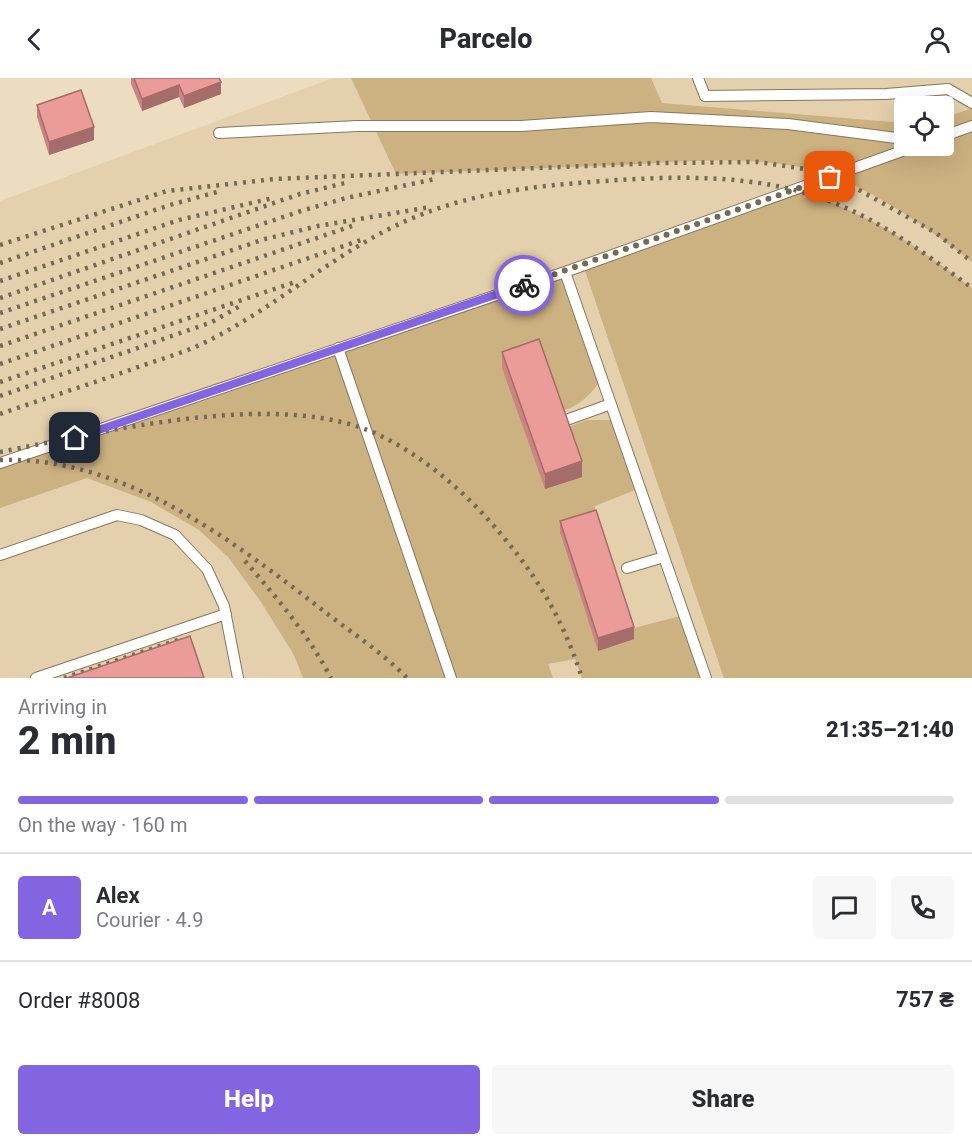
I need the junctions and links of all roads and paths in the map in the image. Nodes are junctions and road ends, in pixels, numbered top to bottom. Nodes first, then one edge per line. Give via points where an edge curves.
1 (698, 78) edge
2 (944, 78) edge
3 (948, 89) junction
4 (972, 103) edge
5 (972, 126) edge
6 (954, 132) edge
7 (219, 133) dead end
8 (894, 138) edge
9 (894, 154) edge
10 (565, 272) junction
11 (338, 348) junction
12 (611, 404) junction
13 (569, 419) edge
14 (0, 463) edge
15 (0, 555) edge
16 (664, 557) junction
17 (627, 568) dead end
18 (225, 614) junction
19 (36, 678) edge
20 (238, 678) edge
21 (451, 678) edge
22 (706, 678) edge

1 - 3 lane via 705,96 886,94
2 - 3 lane
3 - 4 lane
5 - 6 lane
7 - 8 lane via 357,126 521,126 651,117 788,124
9 - 10 lane
10 - 11 lane
10 - 12 lane
11 - 14 lane
11 - 21 lane
12 - 13 lane
12 - 16 lane
15 - 18 lane via 117,515 141,520 175,535 207,569
16 - 17 lane
16 - 22 lane
18 - 19 lane
18 - 20 lane

